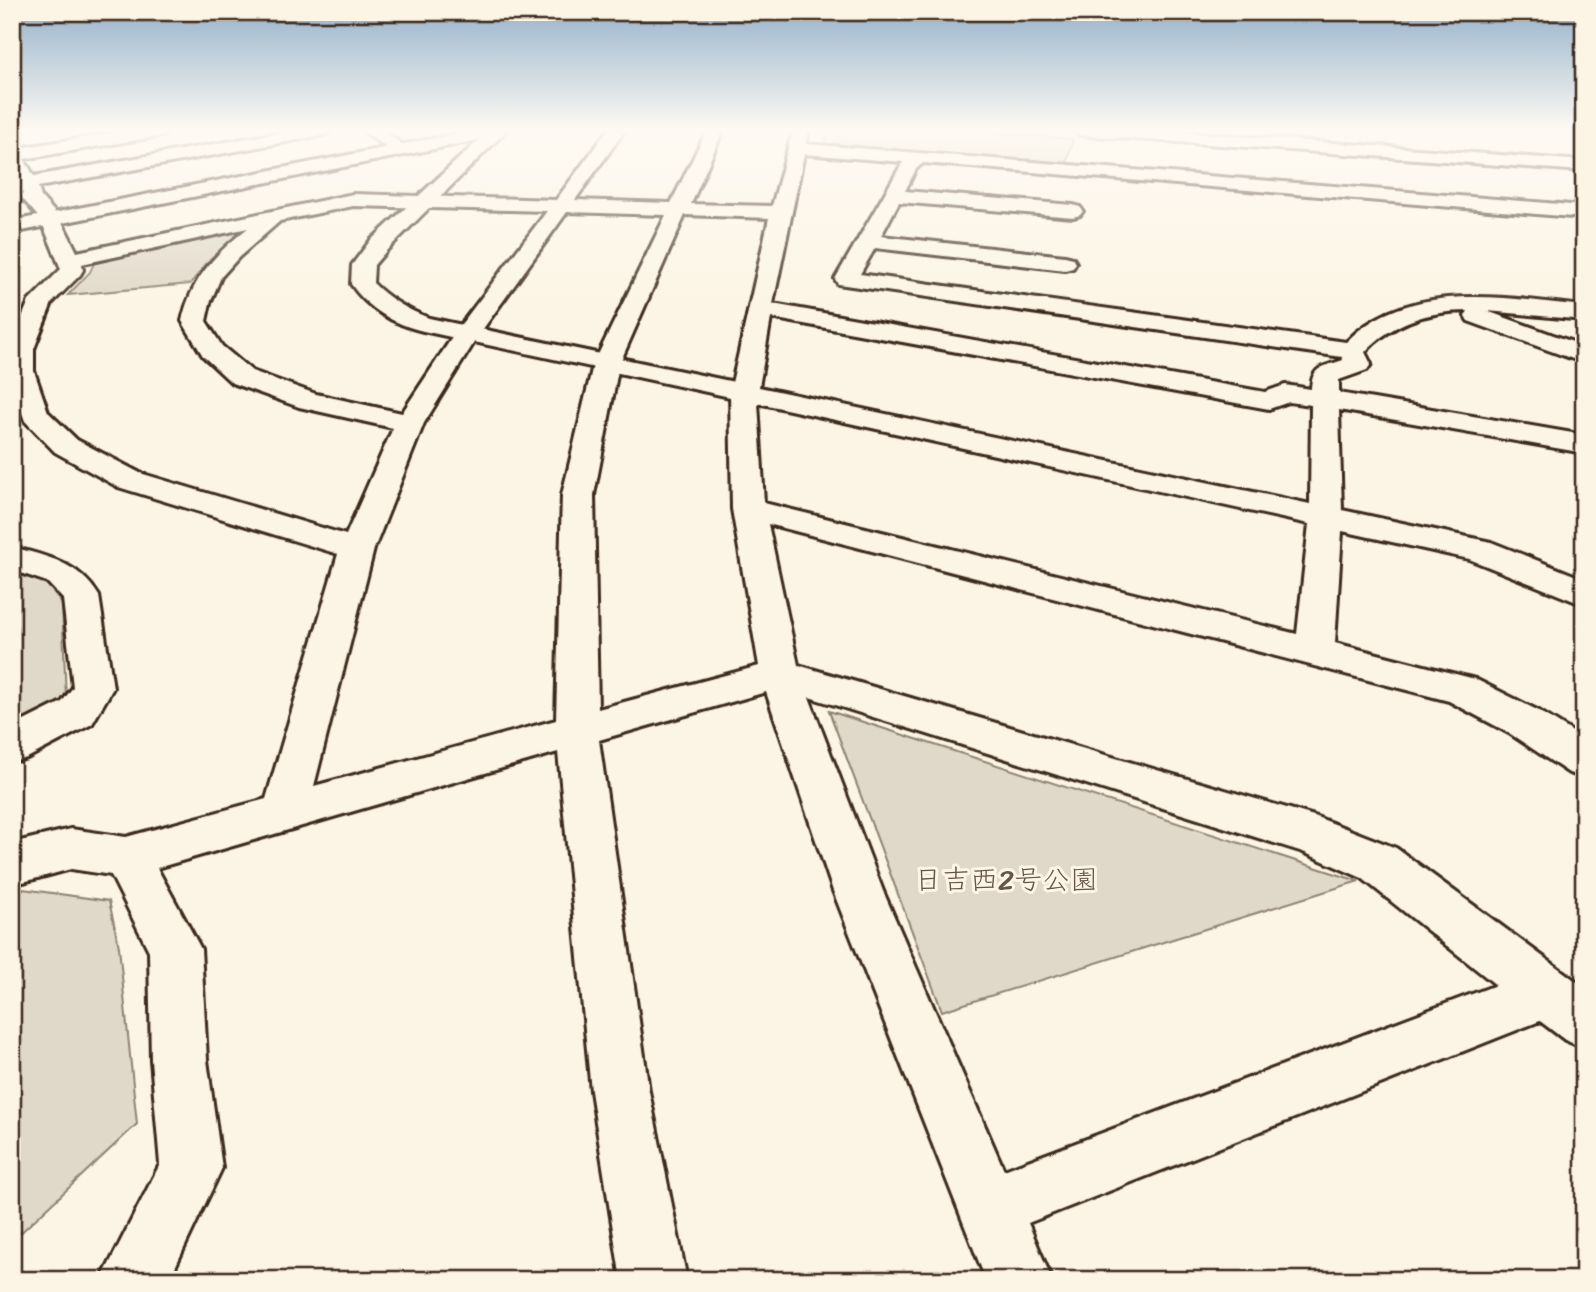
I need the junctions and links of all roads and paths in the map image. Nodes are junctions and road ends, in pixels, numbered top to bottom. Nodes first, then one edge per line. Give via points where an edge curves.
1 (42, 190) edge
2 (191, 190) edge
3 (437, 190) edge
4 (574, 190) edge
5 (687, 190) edge
6 (786, 190) edge
7 (895, 190) edge
8 (928, 190) edge
9 (1075, 190) edge
10 (1346, 190) edge
11 (24, 194) edge
12 (892, 196) junction
13 (426, 201) junction
14 (562, 206) junction
15 (678, 208) junction
16 (780, 212) junction
17 (1584, 212) edge
18 (275, 217) junction
19 (50, 218) junction
20 (12, 227) edge
21 (868, 241) junction
22 (71, 260) junction
23 (1065, 263) junction
24 (1450, 305) junction
25 (1062, 308) junction
26 (761, 309) junction
27 (1584, 313) edge
28 (468, 332) junction
29 (1352, 351) junction
30 (1584, 355) edge
31 (606, 365) junction
32 (744, 392) junction
33 (1326, 399) junction
34 (410, 423) junction
35 (1584, 444) edge
36 (748, 509) junction
37 (1326, 517) junction
38 (357, 549) junction
39 (12, 558) edge
40 (1584, 593) edge
41 (1315, 650) junction
42 (780, 674) junction
43 (577, 731) junction
44 (12, 746) edge
45 (1584, 761) edge
46 (285, 810) junction
47 (126, 857) junction
48 (12, 864) edge
49 (1565, 1007) edge
50 (989, 1207) junction
51 (134, 1280) edge
52 (654, 1280) edge
53 (1019, 1280) edge

1 - 11 street
2 - 19 street
3 - 13 street
4 - 14 street
5 - 15 street
6 - 16 street
7 - 12 street
8 - 12 street
9 - 23 street
10 - 17 street
11 - 19 street
12 - 21 street
13 - 14 street
13 - 18 street via 353,200
13 - 28 street via 363,265 362,284 377,302 400,316
14 - 15 street
14 - 28 street
15 - 16 street
15 - 31 street
16 - 26 street
18 - 22 street
18 - 34 street via 225,257 206,280 194,321 212,351 243,377 309,401
19 - 20 street
19 - 22 street
21 - 23 street
21 - 25 street via 846,279
22 - 38 street via 72,270 41,301 21,349 21,371 35,415 66,446 129,480
23 - 25 street
24 - 27 street
24 - 29 street via 1391,319
24 - 30 street
25 - 29 street
26 - 32 street
26 - 33 street via 1269,401 1285,393
28 - 31 street
28 - 34 street
29 - 33 street via 1358,364 1325,376
31 - 32 street
31 - 43 street via 578,495
32 - 36 street
32 - 37 street
33 - 35 street
33 - 37 street
34 - 38 street
36 - 41 street
36 - 42 street
37 - 40 street via 1479,550
37 - 41 street
38 - 46 street
39 - 44 street via 60,574 80,596 93,688 77,713
41 - 45 street via 1461,689
42 - 43 street
42 - 49 street via 1314,836 1379,863
42 - 50 street via 858,891
43 - 46 street
43 - 52 street via 620,1091
46 - 47 street
47 - 48 street via 71,849
47 - 51 street via 175,949 179,1060 191,1168
49 - 50 street
50 - 53 street

